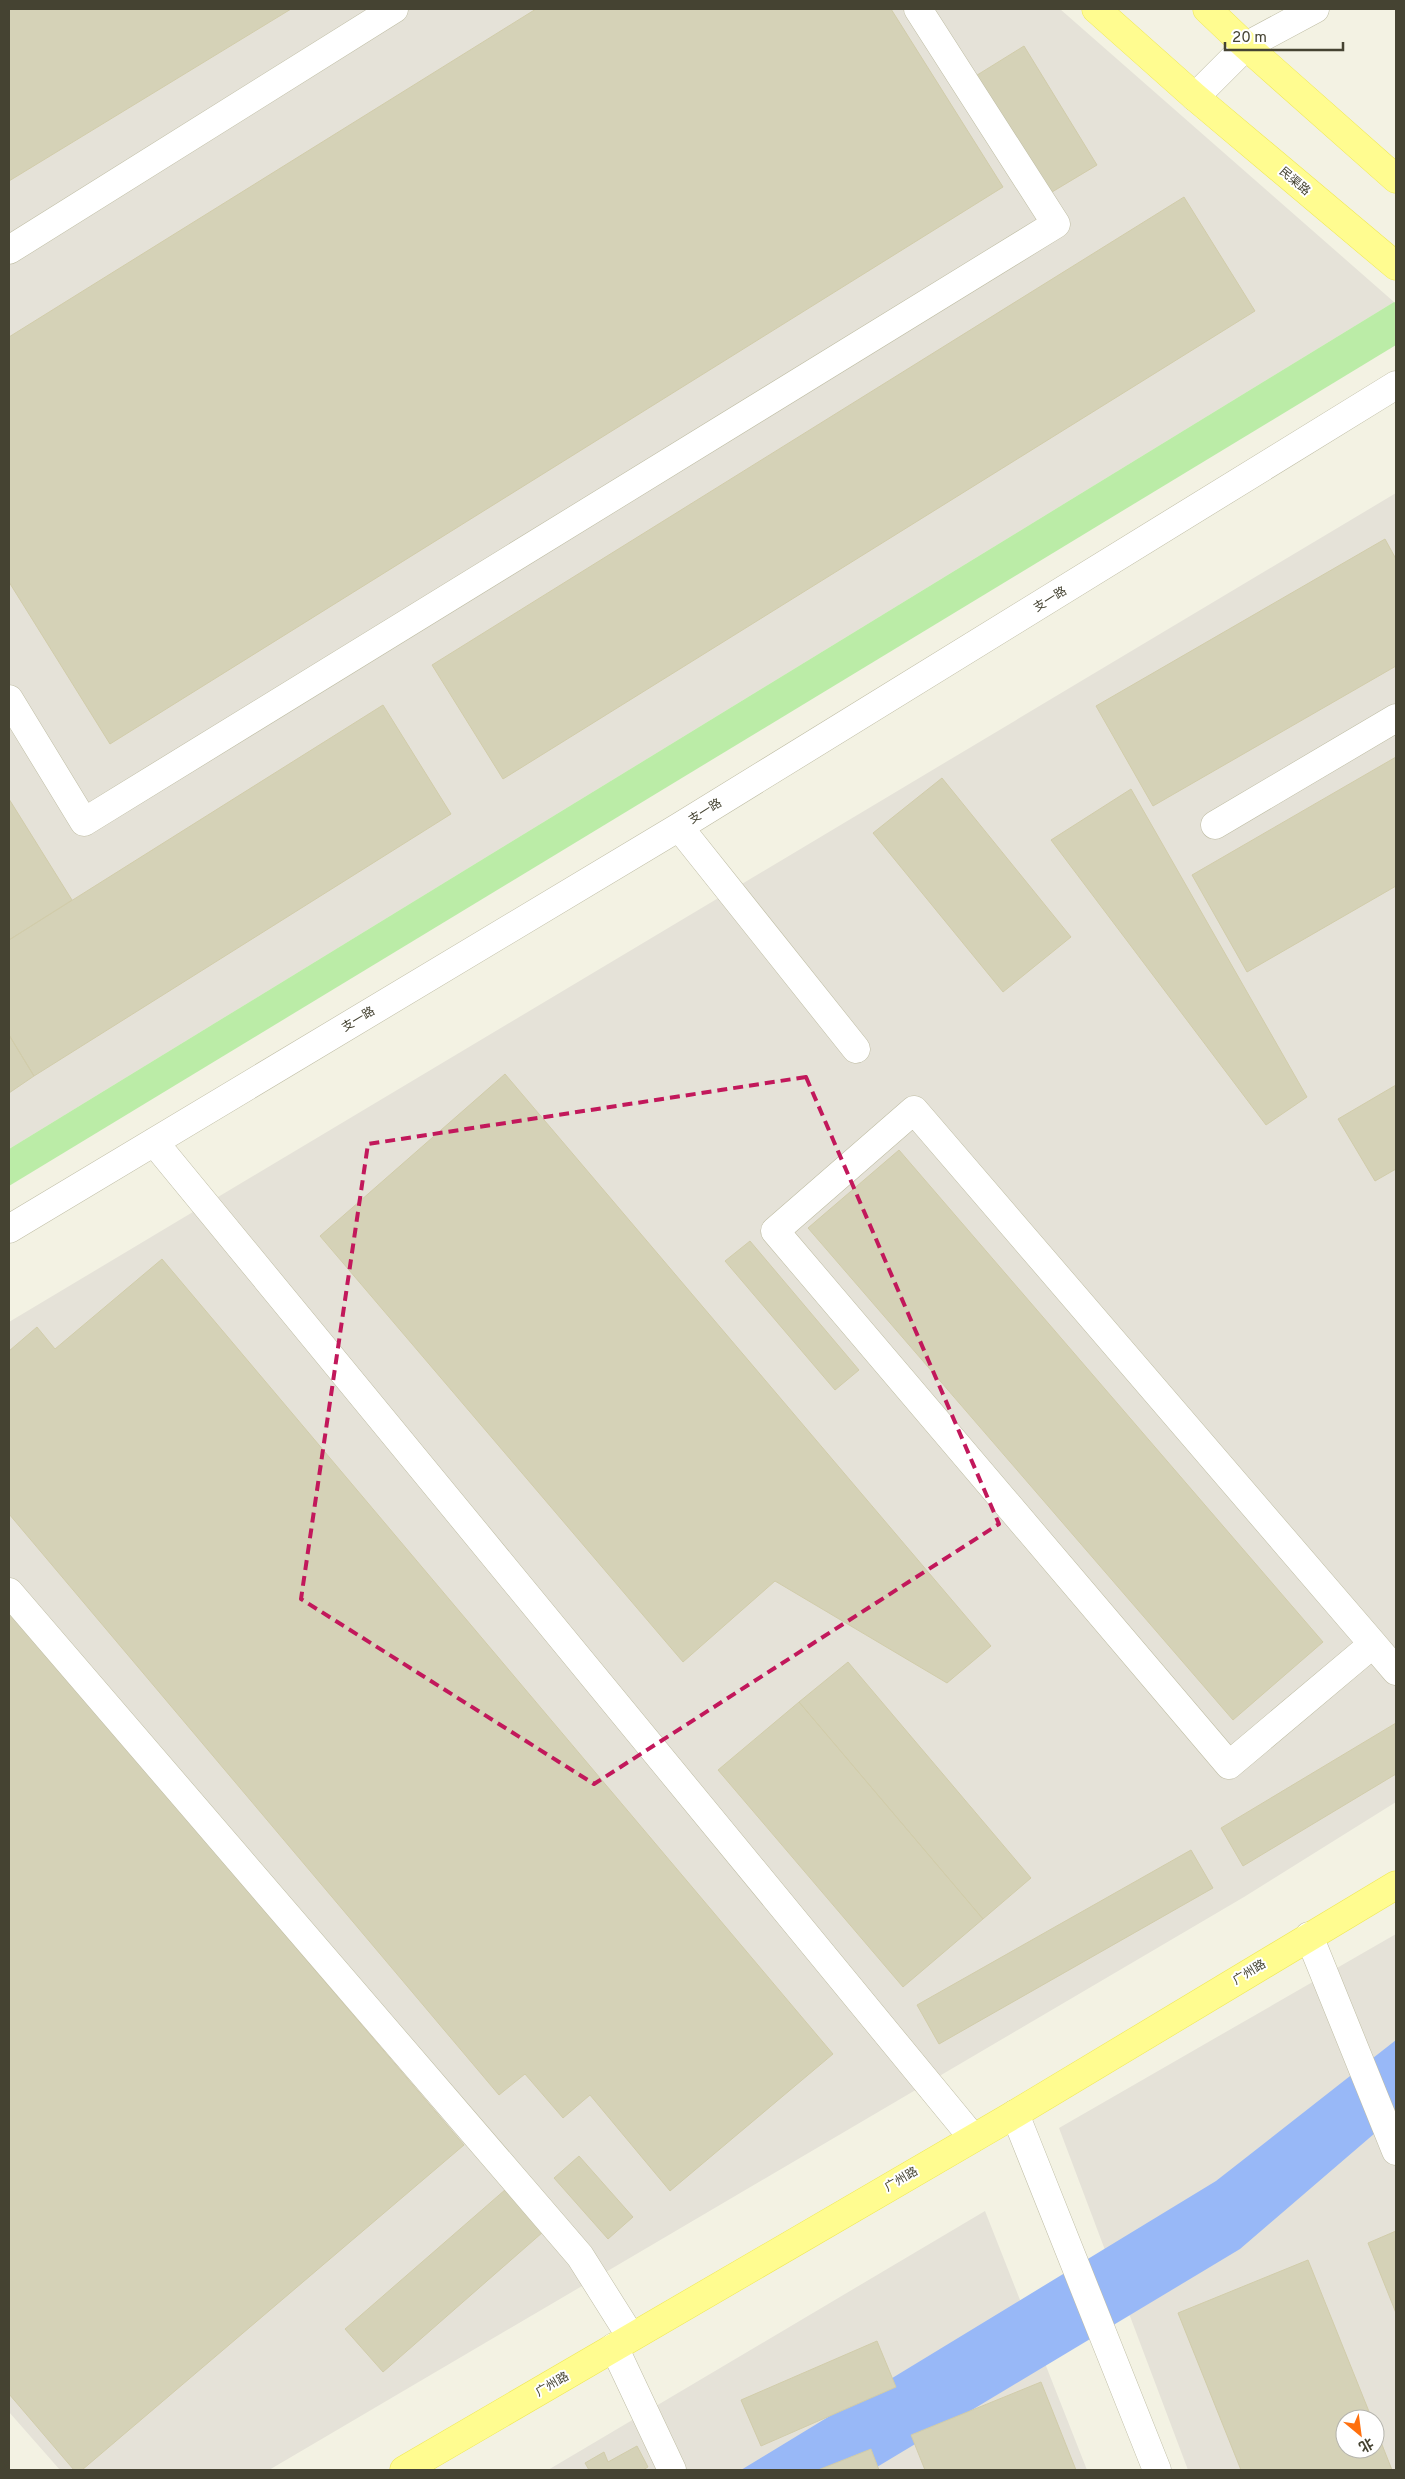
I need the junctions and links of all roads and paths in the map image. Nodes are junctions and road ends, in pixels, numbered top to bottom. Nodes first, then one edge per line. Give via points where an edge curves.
1 (394, 9) edge
2 (918, 9) edge
3 (1096, 9) edge
4 (1100, 9) edge
5 (1206, 9) edge
6 (1315, 9) edge
7 (1246, 46) junction
8 (1195, 97) junction
9 (1396, 179) edge
10 (9, 250) edge
11 (1396, 266) edge
12 (1396, 385) edge
13 (9, 699) edge
14 (1396, 718) edge
15 (1215, 825) dead end
16 (679, 827) junction
17 (856, 1050) dead end
18 (154, 1142) junction
19 (9, 1229) edge
20 (9, 1592) edge
21 (1373, 1644) junction
22 (1396, 1671) edge
23 (1396, 1885) edge
24 (1309, 1936) junction
25 (1014, 2114) junction
26 (973, 2138) junction
27 (1396, 2151) edge
28 (623, 2342) junction
29 (404, 2470) edge
30 (672, 2470) edge
31 (1157, 2470) edge

1 - 10 street
2 - 13 street via 1056,224 84,822
3 - 8 main road, 民渠路
4 - 8 main road, 民渠路
5 - 7 main road
6 - 7 street
7 - 8 street
7 - 9 main road
8 - 11 main road, 民渠路
12 - 16 street, 支一路
14 - 15 street
16 - 17 street
16 - 18 street, 支一路
18 - 19 street, 支一路
18 - 26 street
20 - 28 street via 580,2256
21 - 21 street via 914,1110 775,1231 1229,1765
21 - 22 street
23 - 24 main road, 广州路
24 - 25 main road, 广州路
24 - 27 street
25 - 26 main road, 广州路
25 - 31 street
26 - 28 main road, 广州路
28 - 29 main road, 广州路
28 - 30 street

